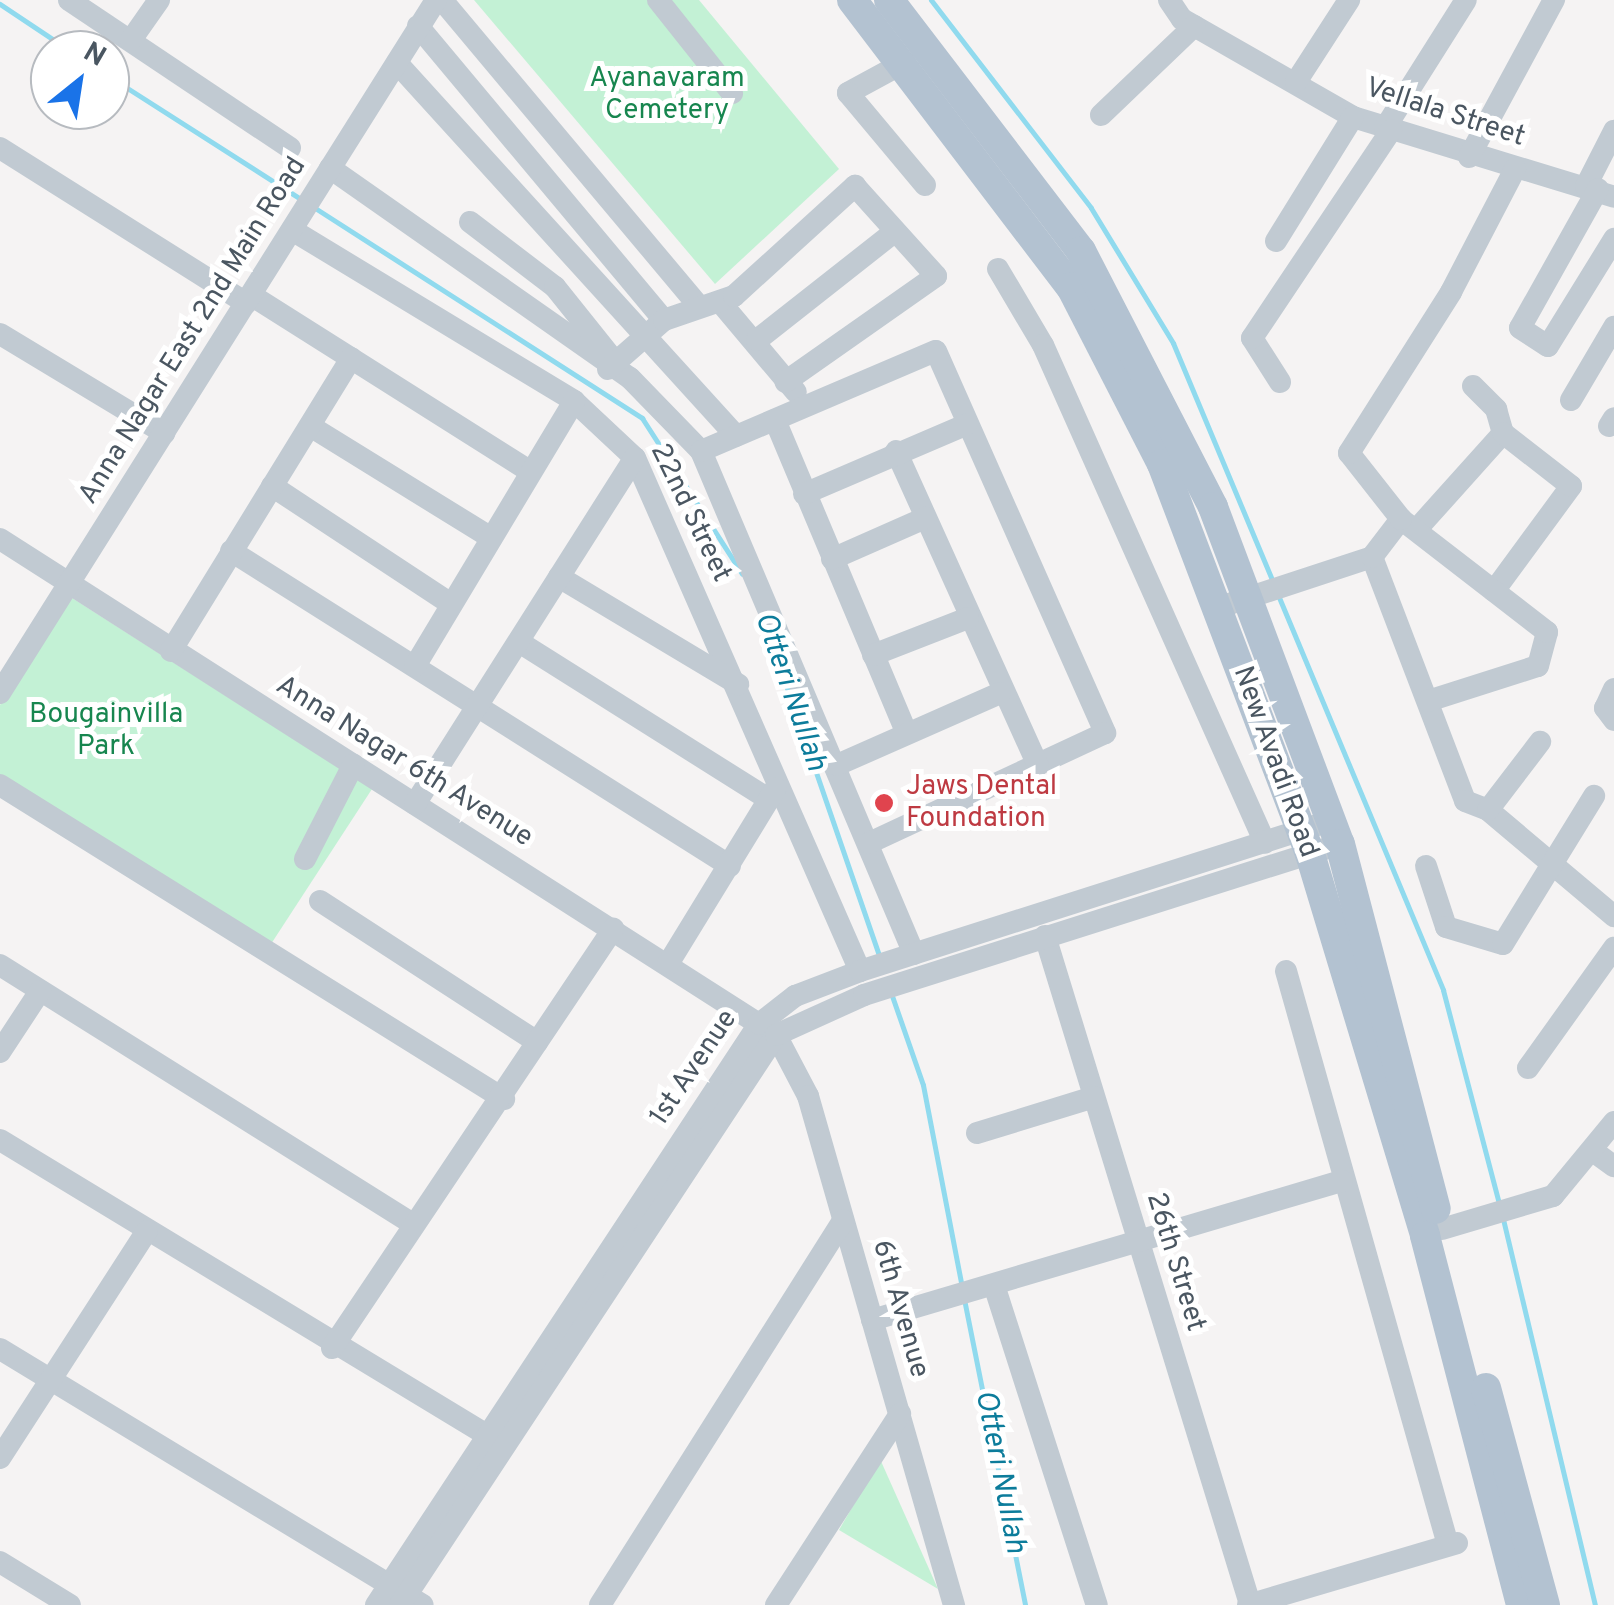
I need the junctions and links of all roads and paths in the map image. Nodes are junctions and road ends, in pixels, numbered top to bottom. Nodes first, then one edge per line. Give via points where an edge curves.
1 (68, 0) edge
2 (158, 0) edge
3 (439, 0) edge
4 (658, 0) edge
5 (852, 0) edge
6 (889, 0) edge
7 (1349, 0) edge
8 (1466, 0) edge
9 (1554, 0) edge
10 (1185, 11) edge
11 (418, 26) junction
12 (132, 40) junction
13 (905, 62) junction
14 (397, 63) junction
15 (1296, 82) junction
16 (732, 93) dead end
17 (1100, 115) dead end
18 (1352, 117) junction
19 (1388, 129) junction
20 (1614, 131) edge
21 (0, 148) edge
22 (290, 148) dead end
23 (1469, 157) junction
24 (330, 168) junction
25 (1515, 168) junction
26 (926, 185) dead end
27 (1599, 190) edge
28 (302, 212) junction
29 (470, 222) dead end
30 (894, 232) junction
31 (1614, 240) edge
32 (1276, 241) dead end
33 (998, 269) dead end
34 (248, 299) junction
35 (722, 303) junction
36 (697, 304) junction
37 (664, 320) junction
38 (1614, 327) edge
39 (0, 334) edge
40 (757, 340) junction
41 (644, 341) junction
42 (351, 358) junction
43 (612, 366) junction
44 (785, 382) junction
45 (1280, 382) dead end
46 (1473, 386) dead end
47 (1571, 400) dead end
48 (574, 401) junction
49 (810, 405) junction
50 (775, 420) junction
51 (966, 424) junction
52 (310, 426) junction
53 (1502, 432) junction
54 (164, 433) junction
55 (736, 436) junction
56 (701, 451) junction
57 (896, 451) junction
58 (635, 458) junction
59 (531, 472) junction
60 (272, 486) junction
61 (804, 494) junction
62 (924, 518) junction
63 (1409, 524) junction
64 (491, 538) junction
65 (0, 540) edge
66 (230, 552) junction
67 (1372, 557) junction
68 (832, 559) junction
69 (559, 577) junction
70 (68, 585) junction
71 (1494, 591) junction
72 (1248, 597) junction
73 (450, 604) junction
74 (1218, 608) junction
75 (968, 618) junction
76 (519, 642) junction
77 (172, 650) junction
78 (873, 655) junction
79 (415, 666) junction
80 (738, 684) junction
81 (1614, 688) edge
82 (0, 693) edge
83 (1000, 693) junction
84 (1428, 701) junction
85 (479, 706) junction
86 (1614, 720) edge
87 (906, 732) junction
88 (1540, 742) dead end
89 (353, 765) junction
90 (837, 765) junction
91 (1038, 765) junction
92 (782, 777) junction
93 (0, 786) edge
94 (1594, 796) dead end
95 (768, 799) junction
96 (416, 804) junction
97 (1488, 810) junction
98 (1321, 838) junction
99 (869, 843) junction
100 (1265, 843) junction
101 (306, 859) dead end
102 (730, 866) junction
103 (1426, 866) dead end
104 (1553, 873) junction
105 (320, 901) dead end
106 (1614, 916) edge
107 (613, 928) junction
108 (1046, 936) junction
109 (1614, 948) edge
110 (914, 954) junction
111 (668, 964) junction
112 (0, 966) edge
113 (875, 966) junction
114 (1286, 971) dead end
115 (40, 991) junction
116 (767, 1029) junction
117 (537, 1042) junction
118 (0, 1052) edge
119 (1528, 1068) dead end
120 (1094, 1096) junction
121 (504, 1099) junction
122 (1614, 1122) edge
123 (977, 1133) dead end
124 (0, 1140) edge
125 (1592, 1151) junction
126 (1614, 1166) edge
127 (1342, 1182) junction
128 (843, 1220) junction
129 (413, 1224) junction
130 (1442, 1229) junction
131 (147, 1231) junction
132 (1137, 1242) junction
133 (994, 1284) junction
134 (872, 1320) junction
135 (0, 1348) edge
136 (332, 1348) junction
137 (52, 1380) junction
138 (900, 1414) junction
139 (487, 1436) junction
140 (0, 1458) edge
141 (0, 1562) edge
142 (405, 1597) edge
143 (70, 1605) edge
144 (376, 1605) edge
145 (600, 1605) edge
146 (776, 1605) edge
147 (954, 1605) edge
148 (1097, 1605) edge
149 (1249, 1605) edge
150 (1521, 1605) edge
151 (1546, 1605) edge

1 - 12 street
2 - 12 street
3 - 11 street, Anna Nagar East 2nd Main Road
3 - 36 street
4 - 16 street
5 - 13 main road, New Avadi Road
6 - 72 main road, New Avadi Road via 1081,251 1150,375
7 - 15 street
8 - 19 street
9 - 23 street
10 - 15 street, Vellala Street
10 - 17 street
11 - 14 street, Anna Nagar East 2nd Main Road
11 - 37 street
12 - 22 street
13 - 26 street via 848,93
13 - 74 main road, New Avadi Road via 1071,287 1162,464
14 - 24 street, Anna Nagar East 2nd Main Road
14 - 41 street
15 - 18 street, Vellala Street
18 - 19 street, Vellala Street
18 - 32 street
19 - 23 street, Vellala Street
19 - 45 street via 1252,338
20 - 27 street
21 - 34 street
23 - 25 street, Vellala Street
24 - 28 street, Anna Nagar East 2nd Main Road
24 - 43 street
25 - 27 street, Vellala Street
25 - 63 street via 1349,453
27 - 31 street via 1520,328 1548,346
28 - 34 street, Anna Nagar East 2nd Main Road
28 - 48 street, 22nd Street
29 - 43 street via 556,286
30 - 35 street via 855,186
30 - 40 street
30 - 44 street via 936,276
33 - 100 street via 1043,345
34 - 42 street
34 - 54 street, Anna Nagar East 2nd Main Road
35 - 36 street
35 - 40 street
36 - 37 street
37 - 41 street
38 - 47 street
39 - 54 street
40 - 44 street
41 - 43 street
41 - 55 street
42 - 52 street
42 - 59 street
43 - 56 street
44 - 49 street
46 - 53 street via 1496,409
48 - 58 street, 22nd Street
48 - 59 street
49 - 50 street
49 - 51 street via 936,351
50 - 55 street
50 - 61 street
51 - 57 street
51 - 91 street via 1105,734
52 - 60 street
52 - 64 street
53 - 63 street
53 - 71 street via 1572,486
54 - 70 street, Anna Nagar East 2nd Main Road
55 - 56 street
56 - 90 street
57 - 61 street
57 - 62 street
58 - 69 street
58 - 80 street, 22nd Street
59 - 64 street
60 - 66 street
60 - 73 street
61 - 68 street
62 - 68 street
62 - 75 street
63 - 67 street
63 - 71 street
64 - 73 street
65 - 70 street, Anna Nagar 6th Avenue
66 - 77 street
66 - 79 street
67 - 72 street
67 - 84 street
68 - 78 street
69 - 76 street
69 - 80 street
70 - 77 street, Anna Nagar 6th Avenue
70 - 82 street, Anna Nagar East 2nd Main Road
71 - 84 street via 1547,632 1538,666
72 - 74 street
72 - 98 main road, New Avadi Road
73 - 79 street
74 - 98 main road, New Avadi Road
75 - 78 street
75 - 83 street
76 - 85 street
76 - 95 street
77 - 89 street, Anna Nagar 6th Avenue
78 - 87 street
79 - 85 street
80 - 92 street, 22nd Street
81 - 86 street via 1605,708
83 - 87 street
83 - 91 street
84 - 97 street via 1465,801
85 - 96 street
85 - 102 street
87 - 90 street
88 - 97 street
89 - 96 street, Anna Nagar 6th Avenue
89 - 101 street
90 - 99 street
91 - 99 street
92 - 95 street
92 - 113 street, 22nd Street
93 - 121 street
94 - 104 street
95 - 102 street
96 - 107 street, Anna Nagar 6th Avenue
97 - 104 street
98 - 100 street, 1st Avenue
98 - 108 street, 1st Avenue
98 - 130 main road, New Avadi Road
98 - 150 main road, New Avadi Road
99 - 110 street
100 - 110 street, 1st Avenue
102 - 111 street
103 - 104 street via 1446,927 1503,944
104 - 106 street
105 - 117 street
107 - 111 street, Anna Nagar 6th Avenue
107 - 117 street
108 - 116 street, 1st Avenue
108 - 120 street, 26th Street
109 - 119 street
110 - 113 street, 1st Avenue
111 - 116 street, Anna Nagar 6th Avenue
112 - 115 street
113 - 116 street, 1st Avenue via 795,996
114 - 127 street
115 - 118 street
115 - 129 street
116 - 128 street, 6th Avenue via 808,1096
116 - 139 street, 1st Avenue
116 - 142 street, 1st Avenue
117 - 121 street
120 - 123 street
120 - 132 street, 26th Street
121 - 129 street
122 - 125 street
124 - 131 street
125 - 126 street
125 - 130 street via 1553,1196
127 - 132 street
127 - 149 street via 1453,1544
128 - 134 street, 6th Avenue
128 - 145 street
129 - 136 street
130 - 151 main road, New Avadi Road
131 - 136 street
131 - 137 street
132 - 133 street
132 - 149 street, 26th Street
133 - 134 street
133 - 148 street
134 - 138 street, 6th Avenue
135 - 137 street
136 - 139 street
137 - 140 street
137 - 142 street
138 - 146 street
138 - 147 street, 6th Avenue
139 - 142 street, 1st Avenue
141 - 143 street
142 - 144 street, 1st Avenue

